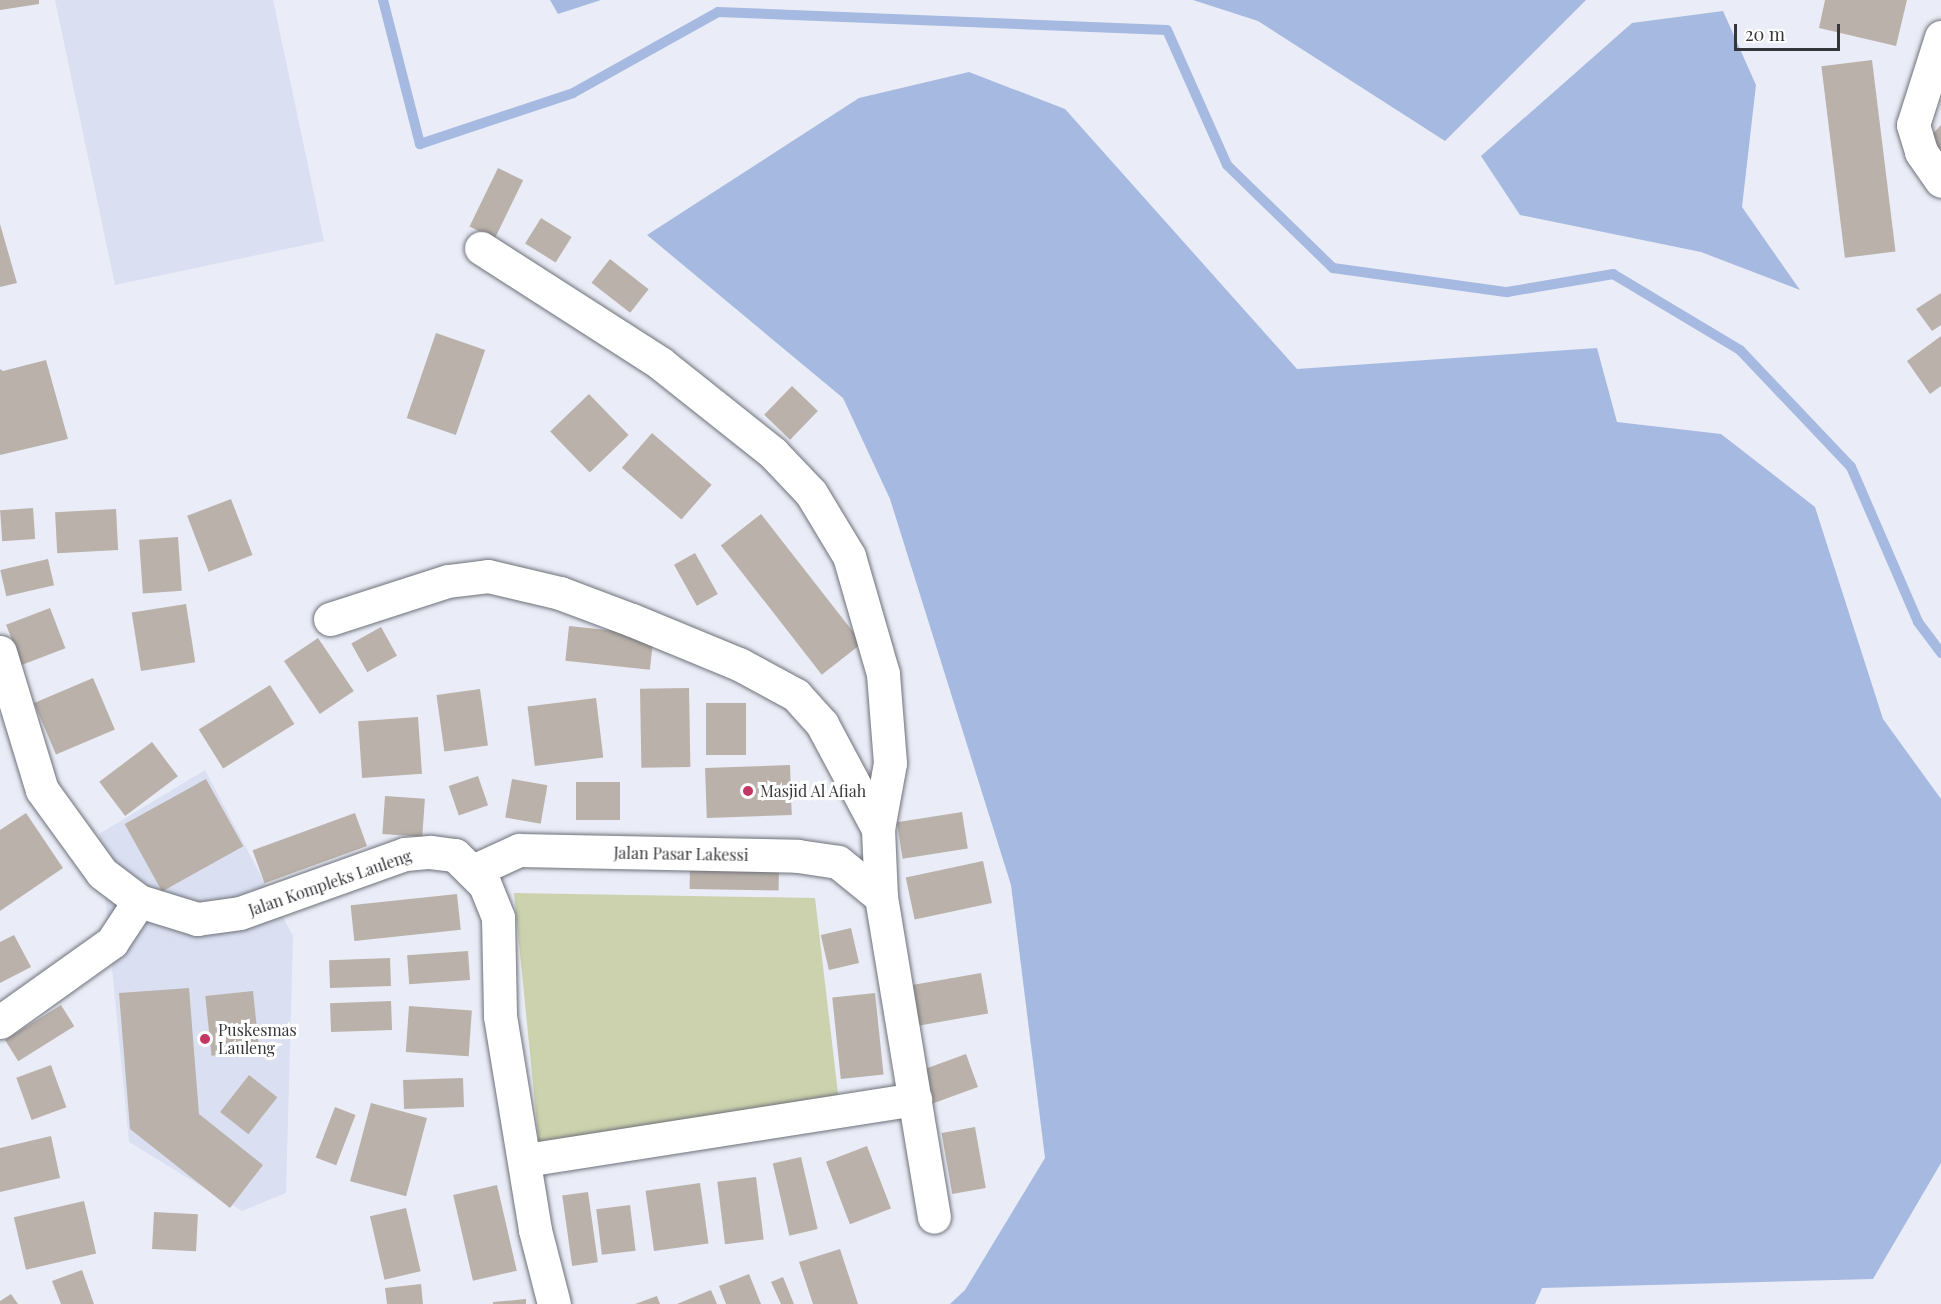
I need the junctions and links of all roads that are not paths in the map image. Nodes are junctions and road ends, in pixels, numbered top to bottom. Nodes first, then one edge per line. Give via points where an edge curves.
1 (1941, 37) edge
2 (1941, 181) edge
3 (481, 248) dead end
4 (330, 620) dead end
5 (0, 652) edge
6 (878, 829) junction
7 (473, 871) junction
8 (881, 897) junction
9 (140, 901) junction
10 (0, 1022) edge
11 (915, 1099) junction
12 (526, 1160) junction
13 (934, 1217) dead end
14 (554, 1304) edge

1 - 2 street via 1913,125 1921,152
3 - 6 street via 660,363 773,453 811,493 849,556 883,674 890,763
4 - 6 street via 448,581 488,576 560,593 621,616 739,664 796,695 822,724
5 - 9 street, Jalan Kompleks Lauleng via 42,790 102,873
6 - 8 street
7 - 8 street, Jalan Pasar Lakessi via 519,850 798,856 838,862
7 - 9 street, Jalan Kompleks Lauleng via 454,855 405,854 240,913 197,919
7 - 12 street, Jalan Kompleks Lauleng via 485,885 498,918 500,1016
8 - 11 street
9 - 10 street via 112,942
11 - 12 street
11 - 13 street
12 - 14 street, Jalan Kompleks Lauleng via 535,1230

